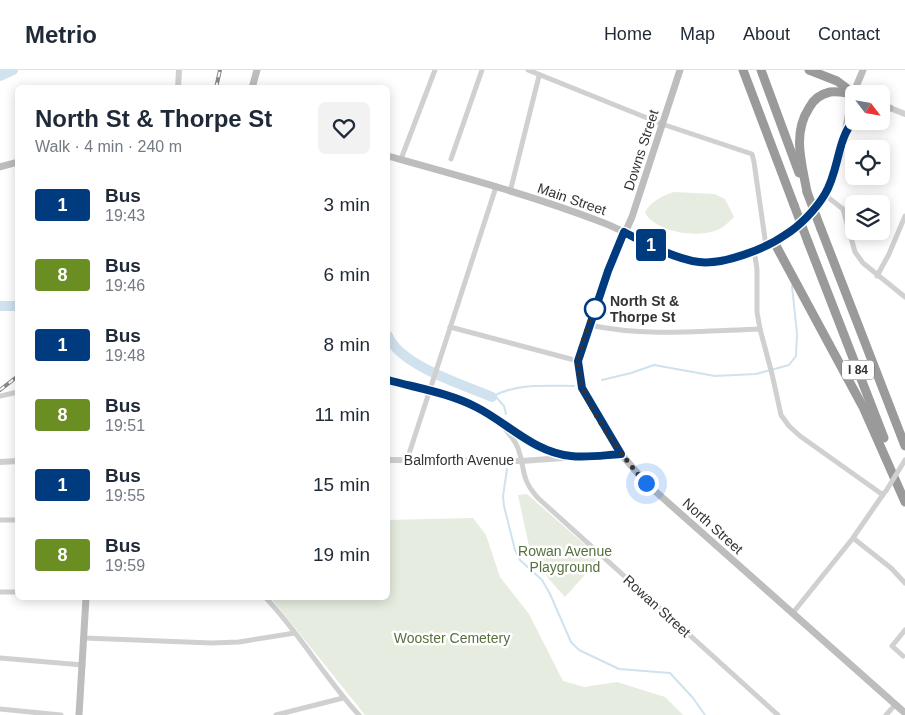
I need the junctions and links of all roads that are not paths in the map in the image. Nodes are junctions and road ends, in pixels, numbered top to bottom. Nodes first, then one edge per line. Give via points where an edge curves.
1 (179, 70) edge
2 (257, 70) edge
3 (435, 70) edge
4 (482, 70) edge
5 (528, 70) edge
6 (743, 70) edge
7 (760, 70) edge
8 (808, 70) edge
9 (863, 70) edge
10 (680, 71) edge
11 (539, 76) junction
12 (178, 85) edge
13 (253, 85) edge
14 (857, 85) edge
15 (845, 87) edge
16 (845, 93) edge
17 (890, 108) edge
18 (905, 114) edge
19 (662, 124) junction
20 (845, 130) edge
21 (848, 130) edge
22 (844, 136) junction
23 (390, 157) edge
24 (451, 159) dead end
25 (401, 160) junction
26 (15, 163) edge
27 (0, 167) edge
28 (496, 187) junction
29 (510, 192) junction
30 (807, 192) junction
31 (825, 195) junction
32 (905, 216) edge
33 (624, 232) junction
34 (770, 244) junction
35 (754, 250) junction
36 (878, 276) junction
37 (905, 297) edge
38 (589, 325) junction
39 (450, 327) junction
40 (760, 329) junction
41 (578, 361) junction
42 (390, 381) edge
43 (430, 391) junction
44 (15, 393) edge
45 (0, 396) edge
46 (496, 419) junction
47 (905, 446) edge
48 (621, 454) junction
49 (572, 457) junction
50 (390, 460) edge
51 (407, 460) junction
52 (905, 460) edge
53 (15, 461) edge
54 (521, 461) junction
55 (0, 462) edge
56 (884, 493) junction
57 (905, 500) edge
58 (0, 520) edge
59 (15, 520) edge
60 (853, 538) junction
61 (905, 583) edge
62 (0, 592) edge
63 (15, 592) edge
64 (86, 600) edge
65 (268, 600) edge
66 (792, 614) junction
67 (905, 630) edge
68 (295, 633) junction
69 (84, 638) junction
70 (903, 656) dead end
71 (0, 658) edge
72 (82, 664) junction
73 (344, 698) junction
74 (895, 705) junction
75 (0, 709) edge
76 (905, 713) edge
77 (61, 715) edge
78 (79, 715) edge
79 (276, 715) edge
80 (359, 715) edge
81 (778, 715) edge
82 (886, 715) edge

1 - 12 street
2 - 13 main road
3 - 25 street
4 - 24 street
5 - 11 street
6 - 57 highway, I 84, bridge
7 - 30 highway, I 84
8 - 15 highway
9 - 14 main road, Main Street
10 - 19 main road, Downs Street
11 - 19 street
11 - 29 street
16 - 30 highway via 822,95 805,114 799,143
17 - 18 street
19 - 33 main road, Downs Street via 632,218
19 - 34 street via 752,154
20 - 22 main road, Main Street
21 - 22 main road
22 - 31 main road, Main Street
23 - 25 main road, Main Street
25 - 28 main road, Main Street
26 - 27 main road
28 - 29 main road, Main Street
28 - 39 street
29 - 33 main road, Main Street
30 - 47 highway, I 84, bridge
31 - 34 main road, Main Street via 793,229
31 - 36 street via 843,209 855,252 862,263
32 - 36 street
33 - 35 main road, Main Street via 681,258 698,262 721,261
33 - 38 main road, North Street
34 - 35 main road, Main Street
34 - 57 highway via 863,407
35 - 40 street
36 - 37 street
38 - 40 street via 638,332
38 - 41 main road, North Street
39 - 41 street
39 - 43 street
40 - 56 street via 781,415 789,426
41 - 48 main road, North Street via 582,388
42 - 43 street, Rowan Street
43 - 46 street, Rowan Street via 457,398
43 - 51 street
44 - 45 street
46 - 49 street, Rowan Street via 533,444
46 - 54 street, Rowan Street via 511,435
48 - 49 street, Balmforth Avenue
48 - 66 main road, North Street via 646,483
49 - 54 street, Balmforth Avenue
50 - 51 street, Balmforth Avenue
51 - 54 street, Balmforth Avenue
52 - 56 street, bridge
53 - 55 street
54 - 81 street, Rowan Street via 529,488 538,498
56 - 60 street
58 - 59 street
60 - 61 street
60 - 66 street
62 - 63 street
64 - 69 main road
65 - 68 street
66 - 74 main road, North Street
67 - 70 street via 892,646
68 - 69 street via 212,643
68 - 73 street
69 - 72 main road
71 - 72 street
72 - 78 main road
73 - 79 street
73 - 80 street
74 - 76 main road, North Street
74 - 82 street
75 - 77 street

